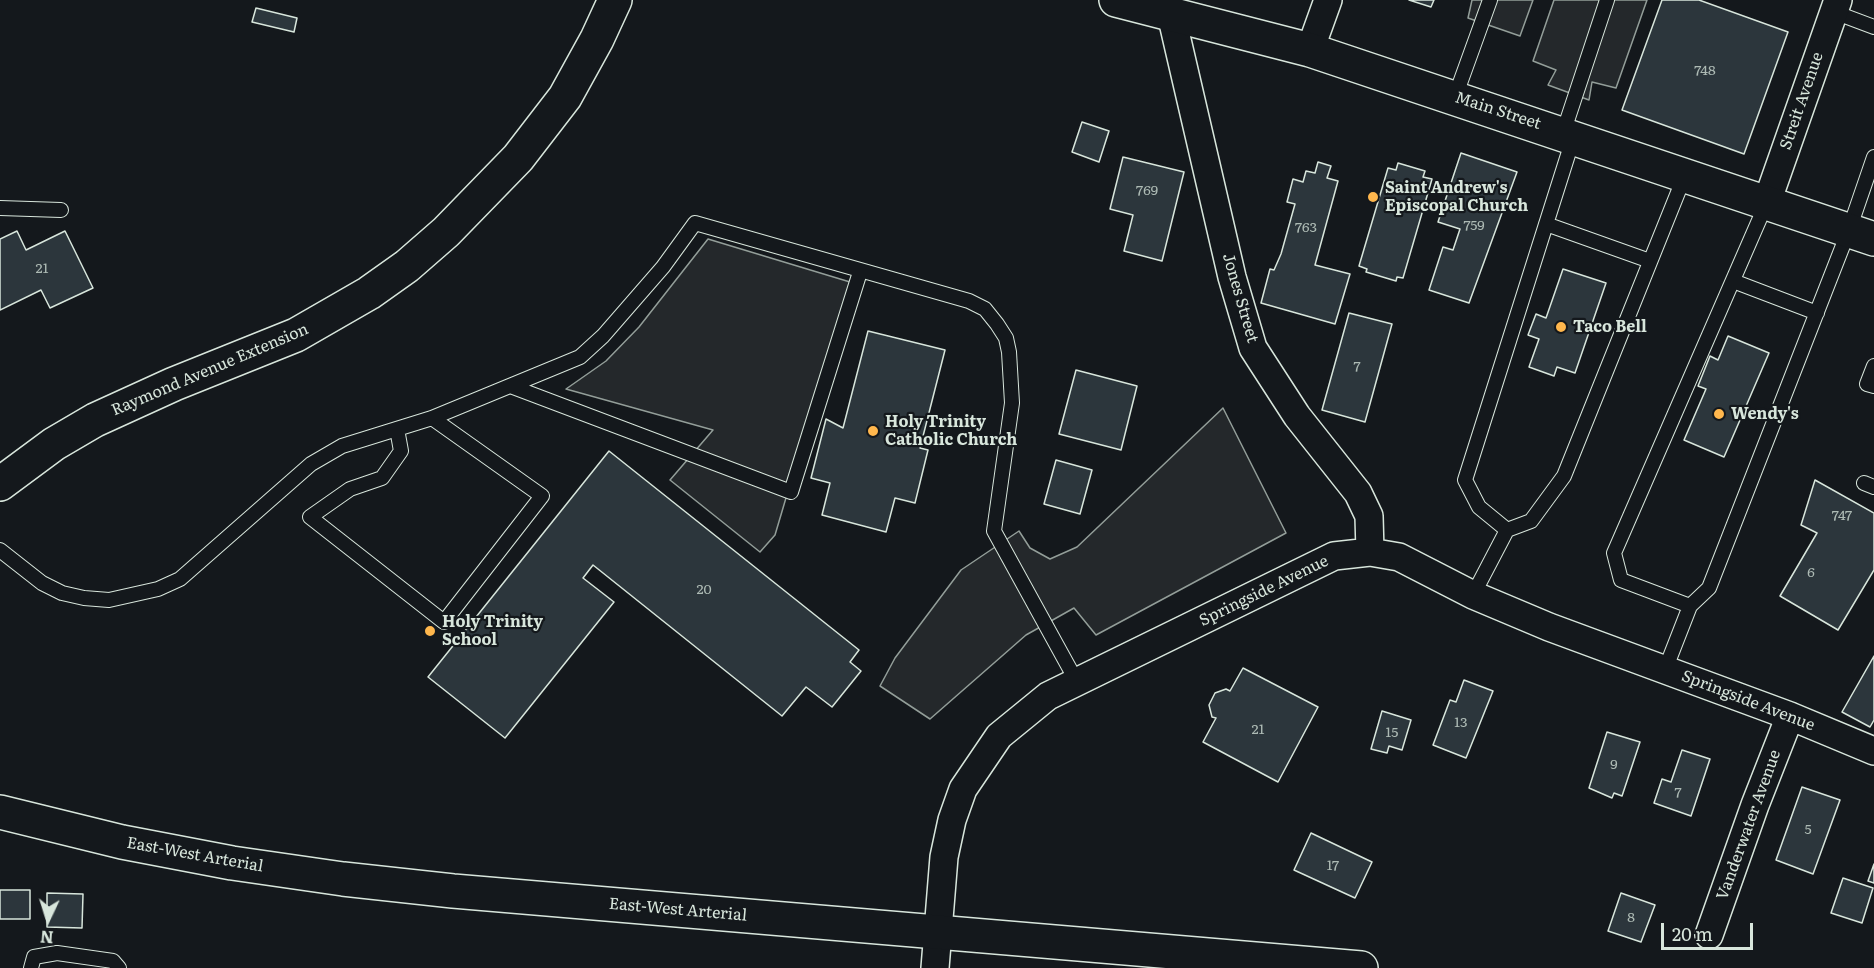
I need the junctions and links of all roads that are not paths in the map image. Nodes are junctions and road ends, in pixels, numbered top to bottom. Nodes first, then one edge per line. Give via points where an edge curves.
1 (615, 0) edge
2 (1116, 0) edge
3 (1328, 0) edge
4 (1490, 0) edge
5 (1607, 0) edge
6 (1835, 6) edge
7 (1171, 14) junction
8 (1874, 27) edge
9 (1310, 50) junction
10 (1455, 97) junction
11 (1568, 135) junction
12 (1874, 157) edge
13 (1685, 175) junction
14 (1767, 202) junction
15 (0, 208) edge
16 (61, 210) dead end
17 (1546, 224) junction
18 (1862, 235) edge
19 (1650, 261) junction
20 (860, 272) junction
21 (1733, 281) junction
22 (1817, 313) junction
23 (1874, 366) edge
24 (1874, 386) edge
25 (513, 387) junction
26 (432, 418) junction
27 (397, 429) junction
28 (0, 484) edge
29 (1507, 530) junction
30 (0, 550) edge
31 (1370, 552) junction
32 (1473, 595) junction
33 (1690, 606) junction
34 (1665, 670) junction
35 (1077, 682) junction
36 (1790, 716) junction
37 (1874, 751) edge
38 (0, 812) edge
39 (938, 932) junction
40 (1709, 936) dead end
41 (31, 968) edge
42 (119, 968) edge
43 (935, 968) edge
44 (1361, 968) edge

1 - 28 main road, Raymond Avenue Extension via 565,97 518,158 407,266 296,335 95,420 54,444
2 - 7 main road, Main Street
3 - 9 street
4 - 10 lane
5 - 11 lane
6 - 8 lane
6 - 14 street, Streit Avenue
7 - 9 main road, Main Street
7 - 31 street, Jones Street via 1232,277 1253,348 1298,416 1358,493 1369,516
9 - 10 main road, Main Street
10 - 11 main road, Main Street
11 - 13 main road, Main Street
11 - 17 lane
12 - 18 lane
13 - 14 main road, Main Street
13 - 19 lane
14 - 18 main road, Main Street
14 - 21 lane
15 - 16 lane
17 - 19 lane
17 - 29 lane via 1465,480 1479,507
18 - 22 lane
19 - 29 lane via 1564,476 1531,521
20 - 25 lane via 695,223 663,267 580,357
20 - 25 lane via 790,492
20 - 35 lane via 969,301 985,309 1006,338 1012,403 994,531
21 - 22 lane
21 - 33 lane via 1614,553 1621,580
22 - 33 lane via 1709,588
23 - 24 lane via 1867,384
25 - 26 lane
26 - 27 lane
26 - 27 lane via 542,496 444,622 310,517 350,489 382,478 401,451
27 - 30 lane via 342,446 311,464 201,562 180,579 158,589 109,600 62,593 42,583
29 - 32 lane
31 - 32 street, Springside Avenue via 1400,557
31 - 35 street, Springside Avenue via 1334,556
32 - 34 street, Springside Avenue
33 - 34 lane
34 - 36 street, Springside Avenue
35 - 39 street, Springside Avenue via 1048,696 999,736 963,789 944,857
36 - 37 street, Springside Avenue
36 - 40 street, Vanderwater Avenue
38 - 39 main road, East-West Arterial via 134,844 343,879
39 - 43 street, Springside Avenue
39 - 44 main road, East-West Arterial
41 - 42 lane via 34,957 57,953 113,962

